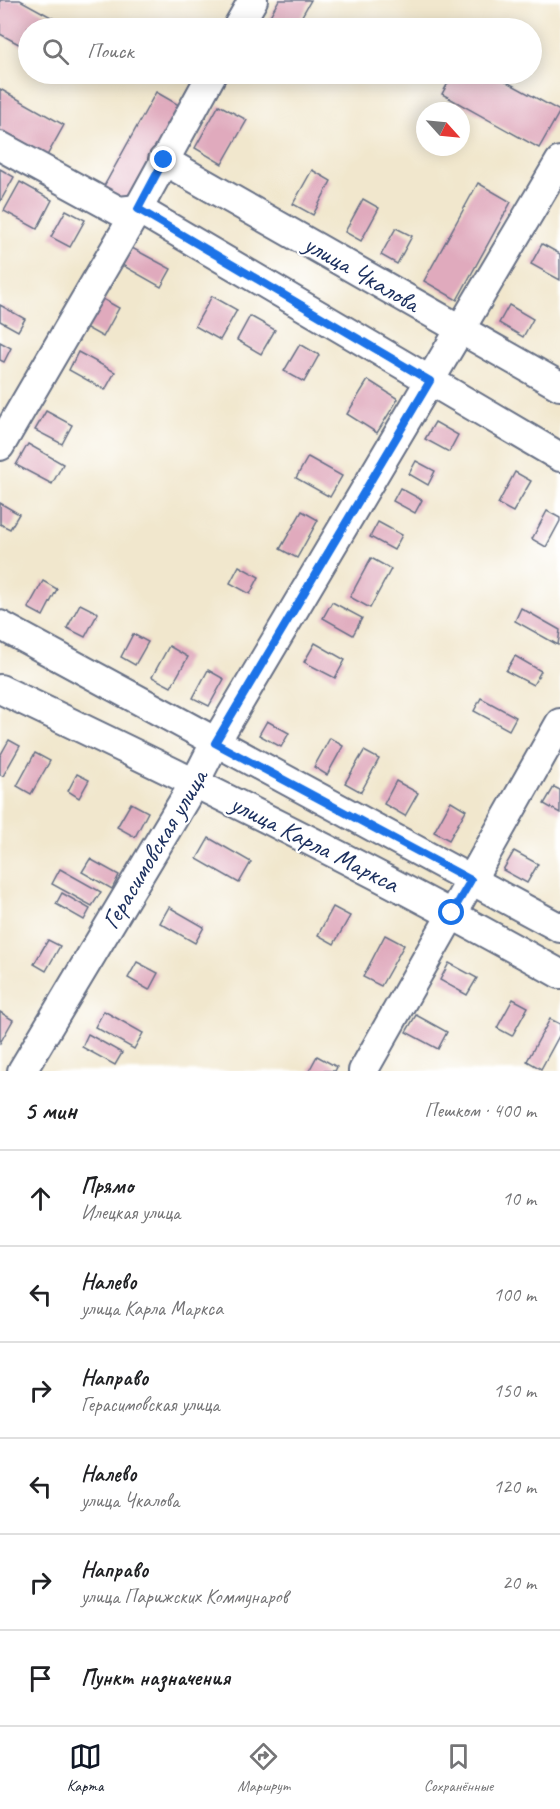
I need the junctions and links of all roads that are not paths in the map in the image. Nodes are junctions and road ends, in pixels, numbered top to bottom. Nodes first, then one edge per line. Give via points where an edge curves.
1 (253, 0) edge
2 (243, 18) edge
3 (206, 84) edge
4 (0, 146) edge
5 (164, 160) junction
6 (560, 161) edge
7 (138, 209) junction
8 (462, 329) junction
9 (430, 381) junction
10 (560, 386) edge
11 (0, 446) edge
12 (560, 457) edge
13 (0, 625) edge
14 (0, 690) edge
15 (560, 723) edge
16 (215, 743) junction
17 (195, 782) junction
18 (471, 880) junction
19 (452, 913) junction
20 (560, 928) edge
21 (560, 974) edge
22 (22, 1071) edge
23 (363, 1071) edge

1 - 2 street
3 - 5 street
4 - 7 street via 119,211
5 - 7 street
5 - 8 street, улица Чкалова
6 - 8 street, Герасимовская улица
7 - 9 street
7 - 11 street
8 - 9 street, Герасимовская улица
8 - 10 street, улица Чкалова
9 - 12 street
9 - 16 street, Герасимовская улица
13 - 16 street, улица Карла Маркса
14 - 17 street, улица Карла Маркса
15 - 18 street
16 - 17 street, Герасимовская улица
16 - 18 street, улица Карла Маркса
17 - 19 street, улица Карла Маркса
17 - 22 street, Герасимовская улица
18 - 19 street
18 - 20 street, улица Карла Маркса
19 - 21 street, улица Карла Маркса
19 - 23 street

